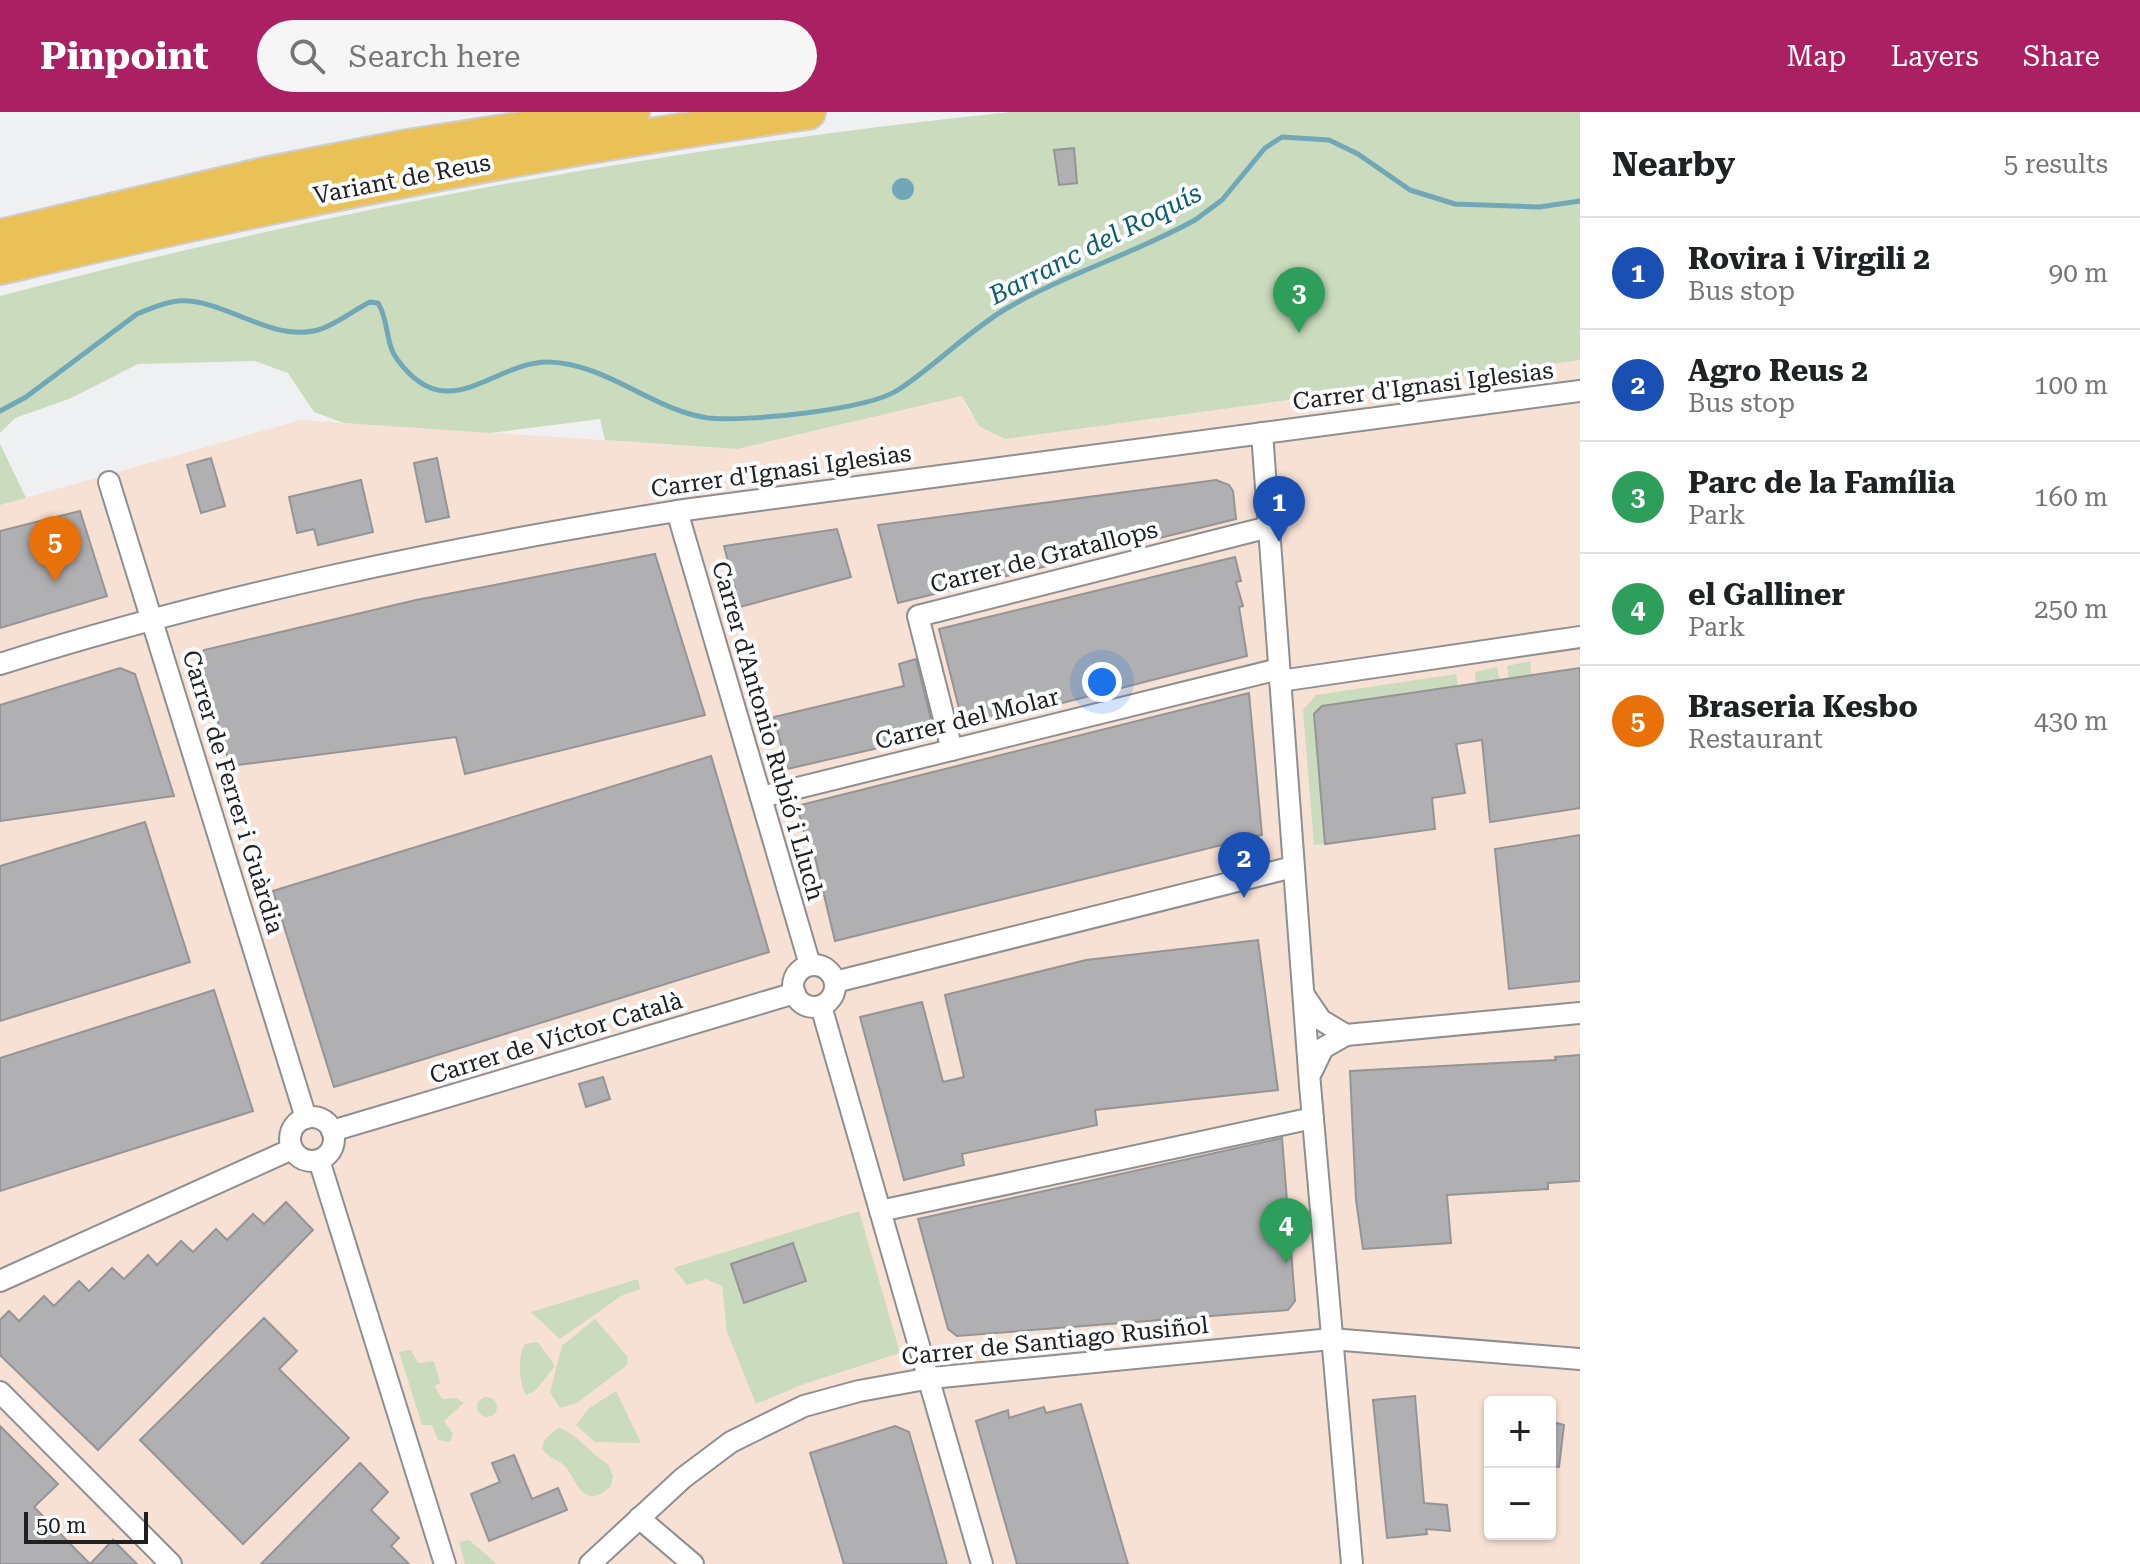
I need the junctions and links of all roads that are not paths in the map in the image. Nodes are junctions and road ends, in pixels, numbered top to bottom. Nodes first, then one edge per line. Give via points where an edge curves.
1 (632, 112) edge
2 (808, 112) edge
3 (264, 175) junction
4 (224, 214) junction
5 (0, 219) edge
6 (0, 237) edge
7 (0, 267) edge
8 (0, 281) edge
9 (1580, 391) edge
10 (1262, 433) junction
11 (109, 482) dead end
12 (677, 511) junction
13 (1269, 527) junction
14 (152, 619) junction
15 (1580, 637) edge
16 (0, 664) edge
17 (1280, 675) junction
18 (952, 750) junction
19 (761, 797) junction
20 (1293, 867) junction
21 (810, 965) junction
22 (835, 982) junction
23 (795, 993) junction
24 (1303, 994) junction
25 (821, 1006) junction
26 (1580, 1013) edge
27 (1346, 1035) junction
28 (1310, 1085) junction
29 (306, 1118) junction
30 (1313, 1118) junction
31 (332, 1131) junction
32 (292, 1149) junction
33 (319, 1160) junction
34 (880, 1211) junction
35 (0, 1281) edge
36 (1331, 1339) junction
37 (1580, 1359) edge
38 (931, 1378) junction
39 (0, 1392) edge
40 (639, 1518) junction
41 (171, 1564) edge
42 (445, 1564) edge
43 (590, 1564) edge
44 (693, 1564) edge
45 (982, 1564) edge
46 (1352, 1564) edge

1 - 3 highway, Variant de Reus
2 - 4 highway, Variant de Reus via 469,165
3 - 5 highway via 149,187
3 - 6 highway, Variant de Reus
4 - 7 highway, Variant de Reus
4 - 8 highway
9 - 10 street, Carrer d'Ignasi Iglesias
10 - 12 street, Carrer d'Ignasi Iglesias
10 - 13 street
11 - 14 street, Carrer de Ferrer i Guàrdia
12 - 14 street, Carrer d'Ignasi Iglesias via 402,561
12 - 19 street, Carrer d'Antonio Rubió i Lluch
13 - 17 street
13 - 18 street, Carrer de Gratallops via 918,616
14 - 16 street, Carrer d'Ignasi Iglesias
14 - 29 street, Carrer de Ferrer i Guàrdia
15 - 17 street, Carrer del Molar
17 - 18 street, Carrer del Molar
17 - 20 street
18 - 19 street, Carrer del Molar
19 - 21 street, Carrer d'Antonio Rubió i Lluch
20 - 22 street
20 - 24 street
21 - 22 street via 826,969
21 - 23 street via 797,974
22 - 25 street via 833,995
23 - 25 street via 805,1005
23 - 31 street, Carrer de Víctor Català
24 - 27 street via 1321,1020
24 - 28 street
25 - 34 street
26 - 27 street
27 - 28 street via 1323,1048
28 - 30 street
29 - 31 street via 322,1120
29 - 32 street via 292,1130
30 - 34 street
30 - 36 street
31 - 33 street via 331,1150
32 - 33 street via 303,1160
32 - 35 street
33 - 42 street
34 - 38 street
36 - 37 street, Carrer de Santiago Rusiñol
36 - 38 street, Carrer de Santiago Rusiñol
36 - 46 street
38 - 40 street, Carrer de Santiago Rusiñol via 804,1406 731,1442
38 - 45 street
39 - 41 street
40 - 43 street, Carrer de Santiago Rusiñol
40 - 44 street

